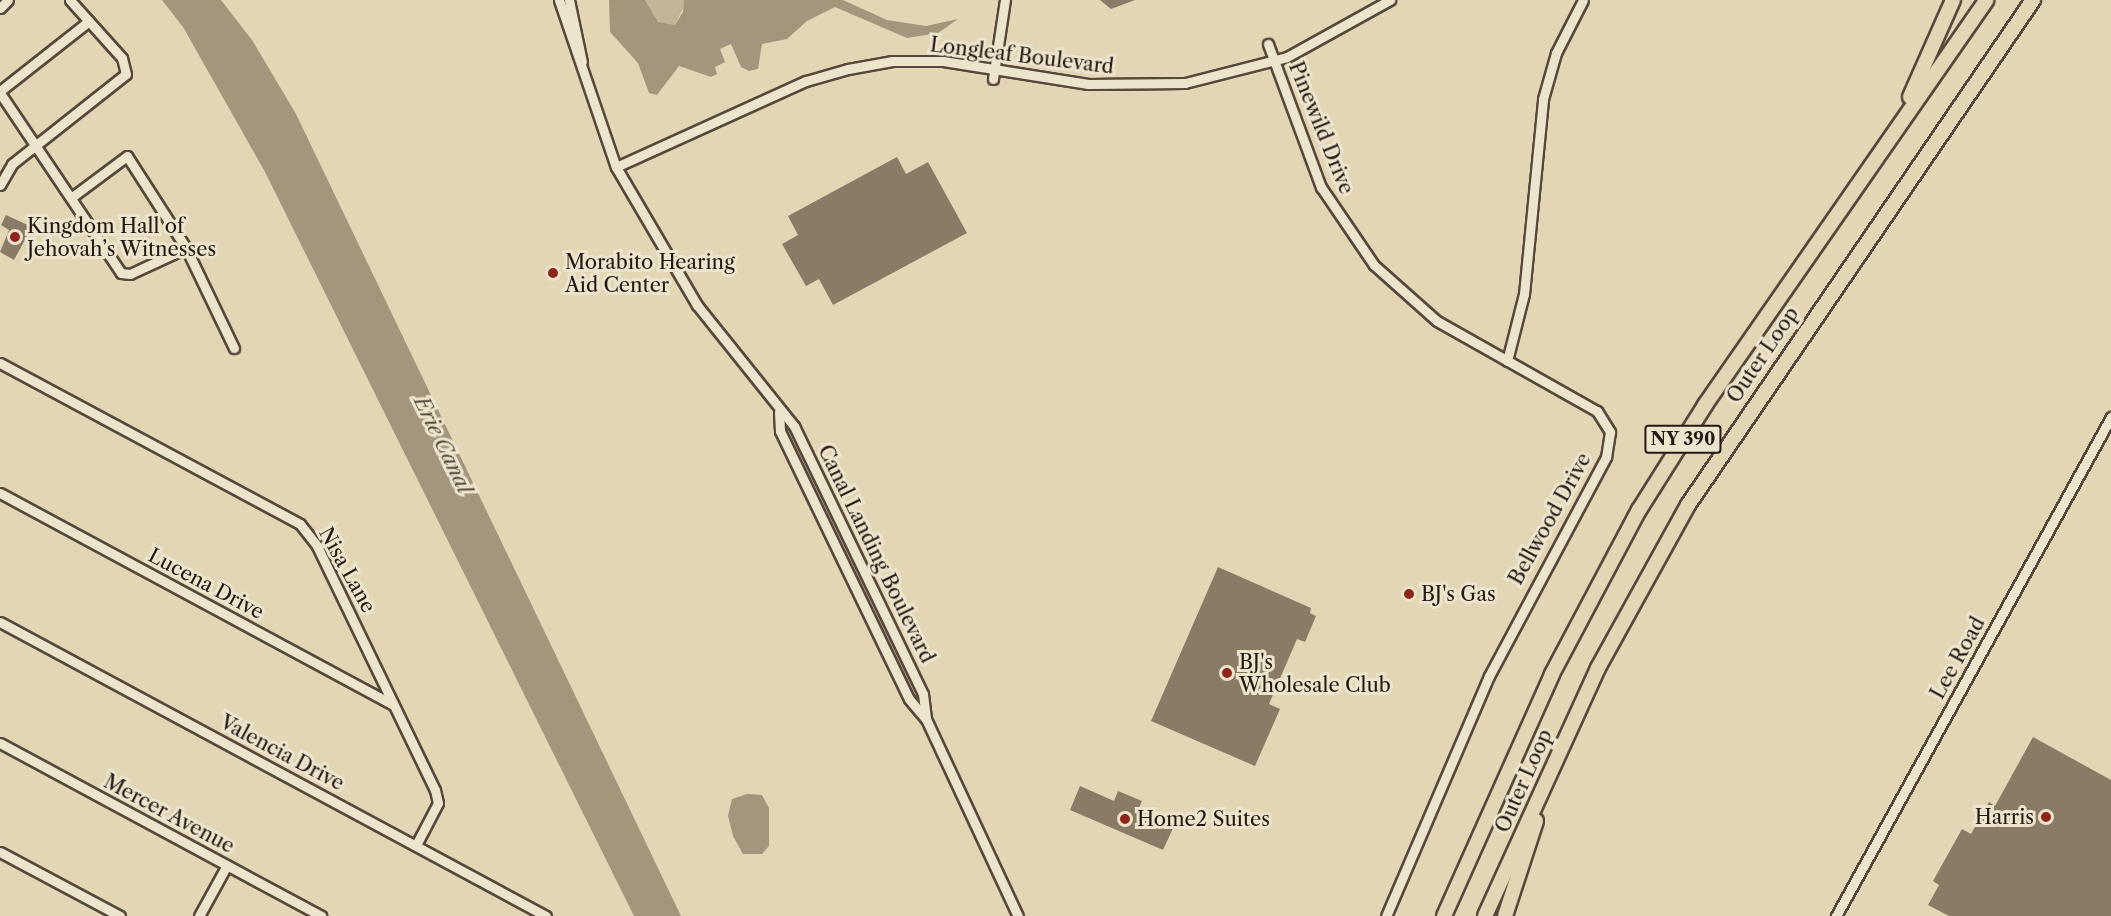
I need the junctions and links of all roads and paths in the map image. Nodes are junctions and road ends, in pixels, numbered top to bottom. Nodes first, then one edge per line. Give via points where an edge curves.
1 (8, 0) edge
2 (70, 0) edge
3 (559, 0) edge
4 (569, 0) edge
5 (1005, 0) edge
6 (1390, 0) edge
7 (1583, 0) edge
8 (1953, 0) edge
9 (1986, 0) edge
10 (2033, 0) edge
11 (0, 8) edge
12 (90, 21) junction
13 (1268, 44) dead end
14 (1275, 62) junction
15 (995, 67) junction
16 (993, 79) dead end
17 (587, 88) junction
18 (0, 92) edge
19 (35, 144) junction
20 (1877, 157) junction
21 (616, 167) junction
22 (0, 185) edge
23 (72, 197) junction
24 (186, 248) junction
25 (234, 348) dead end
26 (1508, 361) junction
27 (0, 363) edge
28 (779, 412) junction
29 (2111, 417) edge
30 (0, 493) edge
31 (0, 622) edge
32 (395, 706) junction
33 (926, 719) junction
34 (0, 743) edge
35 (1559, 752) junction
36 (416, 845) junction
37 (0, 852) edge
38 (226, 866) junction
39 (120, 916) edge
40 (199, 916) edge
41 (321, 916) edge
42 (546, 916) edge
43 (1018, 916) edge
44 (1386, 916) edge
45 (1444, 916) edge
46 (1485, 916) edge
47 (1505, 916) edge
48 (1836, 916) edge

1 - 11 street
2 - 12 street
3 - 17 street, Canal Landing Boulevard
4 - 17 street, Canal Landing Boulevard
5 - 15 street
6 - 14 street, Longleaf Boulevard via 1335,34
7 - 26 street via 1556,53 1543,99 1523,301
8 - 20 highway via 1935,47
9 - 20 highway, Outer Loop / NY 390
10 - 35 highway, Outer Loop / NY 390 via 1704,479 1627,613
12 - 18 street
12 - 19 street via 122,58 126,74
13 - 14 street, Pinewild Drive
14 - 15 street, Longleaf Boulevard via 1207,80 1140,86 1076,83
14 - 26 street, Pinewild Drive via 1318,179 1359,246 1429,315
15 - 16 street
15 - 21 street, Longleaf Boulevard via 943,61 892,62 848,69 807,81
17 - 21 street, Canal Landing Boulevard
18 - 19 street
19 - 22 street via 12,164
19 - 23 street
20 - 45 highway, Outer Loop / NY 390 via 1705,405 1624,537 1542,694
21 - 28 street, Canal Landing Boulevard via 687,289
23 - 24 street via 121,273 130,274
23 - 24 street via 127,156
24 - 25 street
26 - 44 street, Bellwood Drive via 1597,411 1610,429 1610,446 1493,667
27 - 32 street, Nisa Lane via 300,524 317,546
28 - 33 street, Canal Landing Boulevard via 794,426 918,684
28 - 33 street, Canal Landing Boulevard via 780,431 909,699
29 - 48 street, Lee Road
30 - 32 street, Lucena Drive
31 - 36 street, Valencia Drive
32 - 36 street, Nisa Lane via 438,803
33 - 43 street, Canal Landing Boulevard
34 - 38 street, Mercer Avenue
35 - 46 highway, Outer Loop / NY 390
35 - 47 highway
36 - 42 street, Valencia Drive
37 - 39 street
38 - 40 street
38 - 41 street, Mercer Avenue

